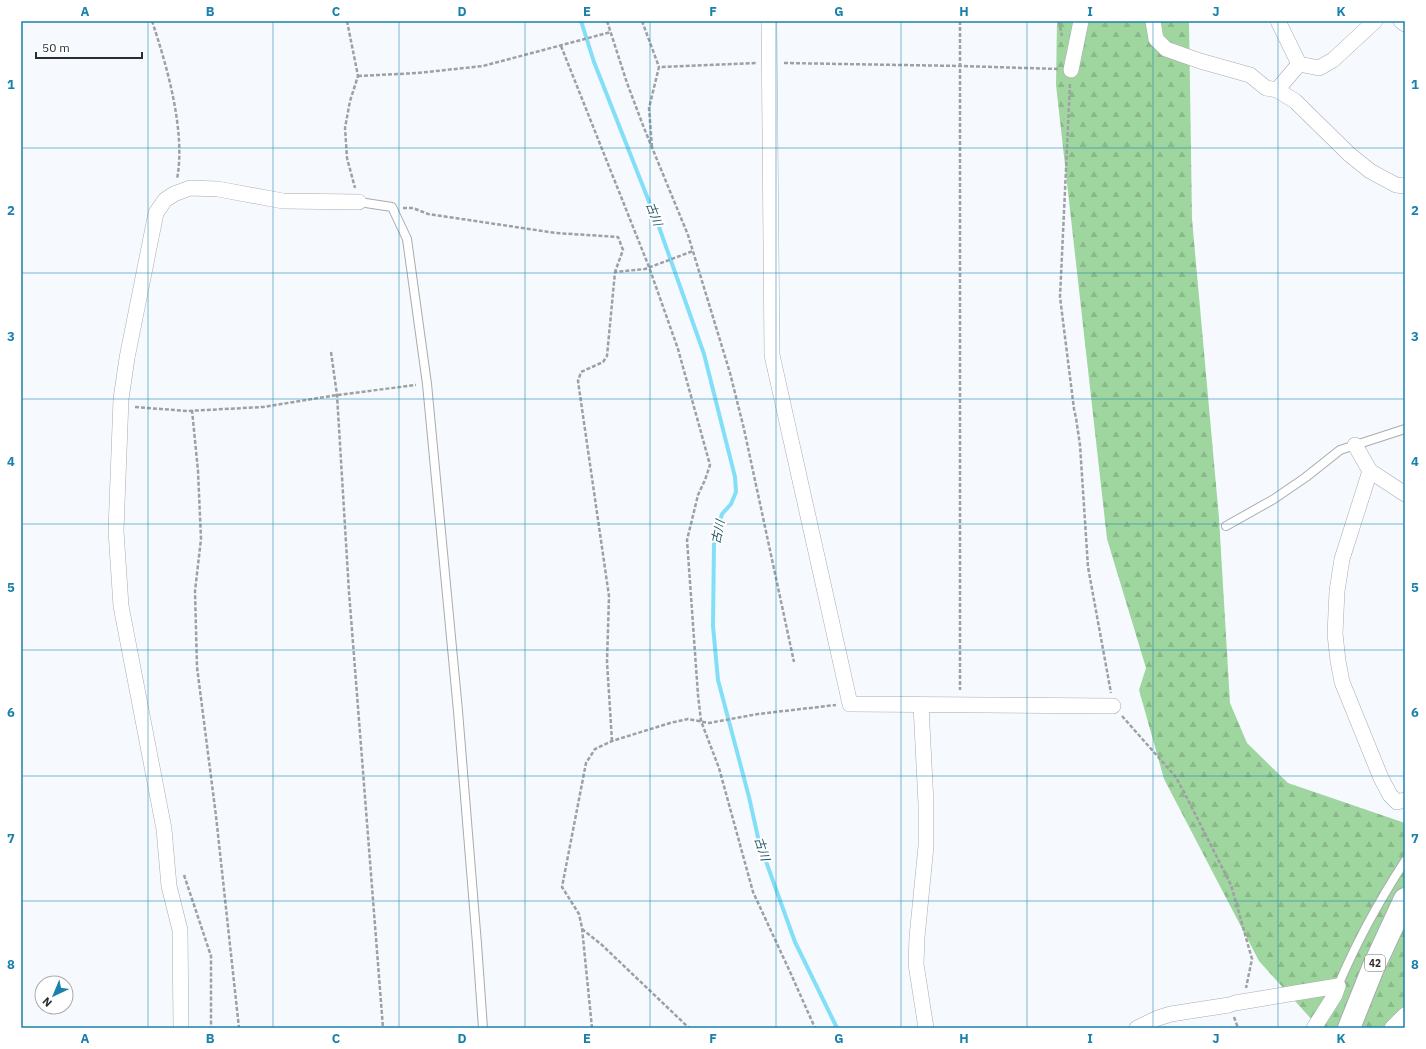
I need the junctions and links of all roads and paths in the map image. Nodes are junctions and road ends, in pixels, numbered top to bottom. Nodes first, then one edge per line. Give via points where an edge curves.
1 (152, 21) edge
2 (347, 21) edge
3 (608, 21) edge
4 (642, 21) edge
5 (769, 21) edge
6 (960, 21) edge
7 (1081, 21) edge
8 (1278, 21) edge
9 (1375, 21) edge
10 (1401, 21) edge
11 (1154, 22) edge
12 (1405, 24) edge
13 (611, 32) junction
14 (561, 46) junction
15 (769, 63) junction
16 (1299, 64) junction
17 (960, 66) junction
18 (659, 67) junction
19 (1071, 70) junction
20 (358, 76) junction
21 (1277, 90) junction
22 (652, 150) junction
23 (1405, 186) edge
24 (174, 194) junction
25 (359, 202) junction
26 (392, 207) junction
27 (693, 251) junction
28 (650, 267) junction
29 (615, 272) junction
30 (331, 352) dead end
31 (427, 384) junction
32 (337, 395) junction
33 (120, 399) junction
34 (192, 410) junction
35 (1405, 429) edge
36 (1355, 445) junction
37 (1370, 471) junction
38 (1405, 494) edge
39 (1226, 526) dead end
40 (794, 662) dead end
41 (850, 704) junction
42 (921, 705) junction
43 (960, 705) junction
44 (1113, 706) junction
45 (701, 722) junction
46 (612, 741) junction
47 (1405, 800) edge
48 (1405, 862) edge
49 (182, 871) dead end
50 (1405, 900) edge
51 (582, 928) junction
52 (1338, 986) junction
53 (1236, 1003) junction
54 (1405, 1015) edge
55 (182, 1028) edge
56 (211, 1028) edge
57 (239, 1028) edge
58 (383, 1028) edge
59 (483, 1028) edge
60 (592, 1028) edge
61 (689, 1028) edge
62 (815, 1028) edge
63 (926, 1028) edge
64 (1137, 1028) edge
65 (1314, 1028) edge
66 (1349, 1028) edge
67 (1392, 1028) edge

1 - 24 path via 162,50 178,123 178,170
2 - 20 path
3 - 13 path
4 - 18 path
5 - 15 street
6 - 17 path
7 - 19 street
8 - 16 street
9 - 16 street via 1333,60 1319,68
10 - 12 street
11 - 21 street via 1156,39 1166,49 1200,62 1250,75 1266,88
13 - 14 path
13 - 22 path
14 - 20 path via 482,66 418,74
14 - 28 path
15 - 17 path
15 - 18 path
15 - 41 street via 772,355
16 - 21 street
17 - 19 path
17 - 43 path
18 - 22 path via 649,108
19 - 44 path via 1060,297 1080,445 1088,567
20 - 25 path via 345,128 347,158
21 - 23 street via 1295,102 1370,171 1396,185
22 - 27 path
24 - 25 street via 190,188 218,189 283,201
24 - 33 street via 165,200 156,213
25 - 26 lane
26 - 29 path via 413,208 428,214 556,233 618,237 623,250
26 - 31 lane via 407,239
27 - 28 path
27 - 40 path via 744,429
28 - 29 path
28 - 45 path via 678,349 710,465 698,495 687,540
29 - 46 path via 607,356 603,362 580,372 578,381 609,596 607,662
30 - 32 path
31 - 32 path
31 - 59 lane via 459,727
32 - 34 path via 263,406
32 - 58 path via 349,592
33 - 34 path via 131,407
33 - 55 street via 116,531 121,606 164,829 169,886 180,930
34 - 57 path via 201,539 195,591 197,667
35 - 36 lane
36 - 37 street
36 - 39 lane via 1340,450 1274,499
37 - 38 street
37 - 47 street via 1342,559 1337,591 1335,634 1342,682 1381,778 1390,795 1398,802
41 - 42 street
41 - 45 path
42 - 43 street
42 - 63 street via 926,846 916,964
43 - 44 street
44 - 53 path via 1175,776 1232,885 1252,959 1247,988
45 - 46 path via 688,719
45 - 62 path via 719,768 753,892
46 - 51 path via 595,749 586,763 562,887 579,914
48 - 52 lane via 1389,886
49 - 56 path via 211,956
50 - 66 main road, 42 via 1376,961
51 - 60 path
51 - 61 path
52 - 53 street
52 - 65 street
53 - 64 street via 1171,1014
54 - 67 street

